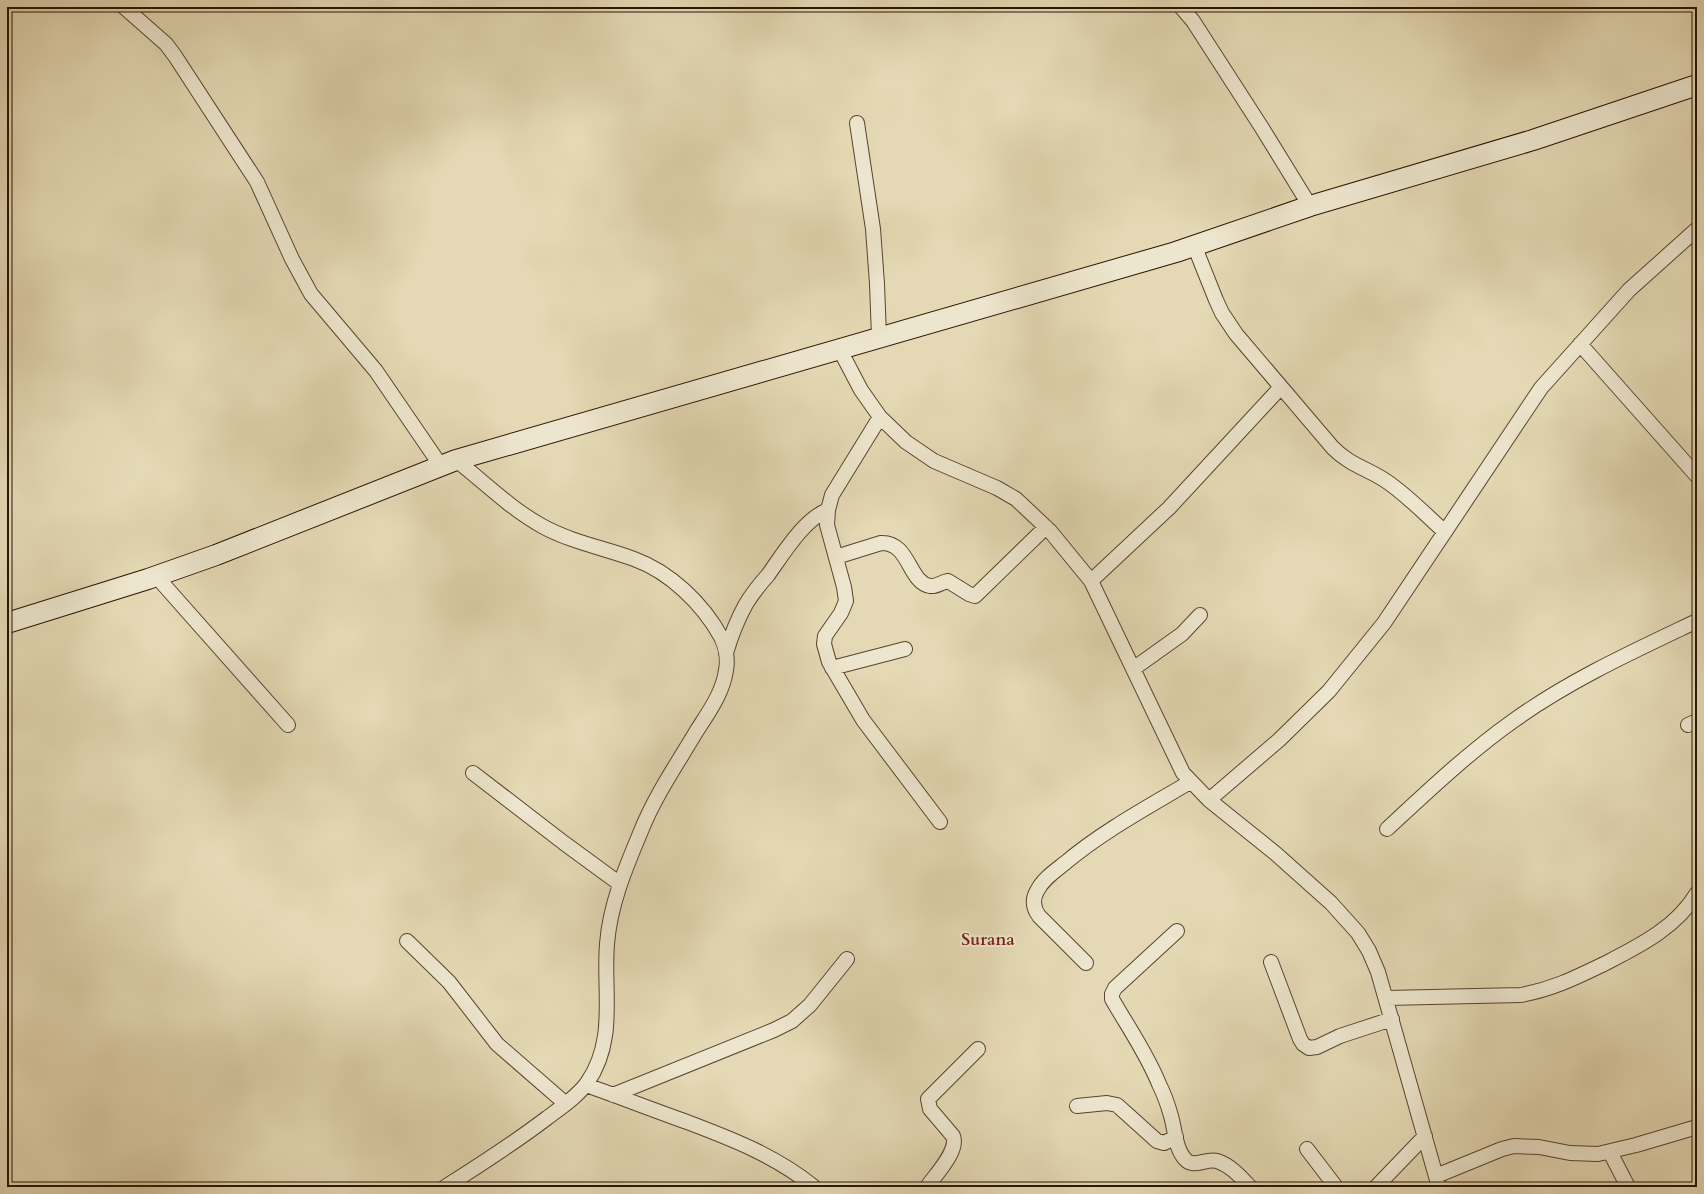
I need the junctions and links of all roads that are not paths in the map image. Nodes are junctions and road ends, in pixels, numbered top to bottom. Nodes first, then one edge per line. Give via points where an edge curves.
1 (124, 7) edge
2 (1181, 7) edge
3 (1697, 85) edge
4 (857, 123) dead end
5 (1310, 206) junction
6 (1697, 229) edge
7 (1194, 245) junction
8 (879, 337) junction
9 (1580, 344) junction
10 (840, 350) junction
11 (1281, 387) junction
12 (880, 417) junction
13 (448, 463) junction
14 (1697, 476) edge
15 (828, 510) junction
16 (1046, 527) junction
17 (1445, 532) junction
18 (836, 557) junction
19 (156, 576) junction
20 (1090, 581) junction
21 (1200, 615) dead end
22 (1697, 621) edge
23 (7, 624) edge
24 (905, 649) dead end
25 (726, 653) junction
26 (832, 668) junction
27 (1134, 669) junction
28 (288, 725) dead end
29 (473, 773) dead end
30 (1190, 782) junction
31 (1209, 800) junction
32 (940, 822) dead end
33 (1386, 829) dead end
34 (620, 884) junction
35 (1697, 893) edge
36 (1177, 931) dead end
37 (407, 941) dead end
38 (847, 959) dead end
39 (1271, 962) dead end
40 (1086, 963) dead end
41 (1386, 998) junction
42 (1392, 1019) junction
43 (978, 1049) dead end
44 (586, 1085) junction
45 (613, 1095) junction
46 (566, 1104) junction
47 (1077, 1106) dead end
48 (1697, 1127) edge
49 (1425, 1136) junction
50 (1176, 1137) junction
51 (1307, 1149) dead end
52 (1610, 1152) junction
53 (1438, 1182) edge
54 (445, 1187) edge
55 (814, 1187) edge
56 (926, 1187) edge
57 (1250, 1187) edge
58 (1336, 1187) edge
59 (1376, 1187) edge
60 (1628, 1187) edge

1 - 13 street via 166,44 175,56 257,182 292,258 312,294
2 - 5 street via 1197,27 1258,121
3 - 5 street via 1533,140
4 - 8 street via 873,229
5 - 7 street
6 - 9 street via 1629,290
7 - 8 street
7 - 11 street via 1222,313 1236,334
8 - 10 street
9 - 14 street
9 - 17 street via 1541,388
10 - 12 street via 861,390
10 - 13 street
11 - 17 street via 1342,458 1383,479
11 - 20 street via 1169,508
12 - 15 street via 838,485
12 - 16 street via 925,456 1016,499
13 - 19 street via 216,555
13 - 25 street via 541,526 649,565 696,603 721,638
15 - 18 street via 827,525
15 - 25 street via 813,519 788,546 746,603 730,637
16 - 18 street via 975,596 948,581 936,586 926,585 920,581 900,550 889,543 881,543
16 - 20 street
17 - 31 street via 1384,623 1329,691 1279,740
18 - 26 street via 846,601 825,636 824,644
19 - 23 street
19 - 28 street
20 - 27 street
21 - 27 street via 1182,634
22 - 33 street via 1622,657 1558,692 1514,720 1473,751
24 - 26 street
25 - 34 street via 726,671 720,692 661,790 642,827
26 - 32 street via 863,720
27 - 30 street
29 - 34 street
30 - 31 street
30 - 40 street via 1094,839 1047,877 1037,890 1034,909
31 - 41 street via 1275,853 1344,916 1369,951
34 - 44 street via 607,944 605,1042 601,1058
35 - 41 street via 1680,916 1657,935 1563,984 1521,995
36 - 50 street via 1123,979 1112,994 1112,999 1149,1061 1159,1083
37 - 46 street via 449,982 497,1044
38 - 45 street via 810,1005 792,1021
39 - 42 street via 1300,1039 1309,1048
41 - 42 street
42 - 49 street
43 - 56 street via 928,1099 930,1109 955,1141 953,1150
44 - 45 street
44 - 46 street
45 - 55 street via 767,1155
46 - 54 street via 510,1145
47 - 50 street via 1112,1103 1157,1141 1164,1143
48 - 52 street
49 - 53 street
49 - 59 street
50 - 57 street via 1186,1161 1194,1164 1216,1161 1229,1167
51 - 58 street
52 - 53 street via 1570,1153 1539,1147 1514,1146 1502,1149
52 - 60 street

